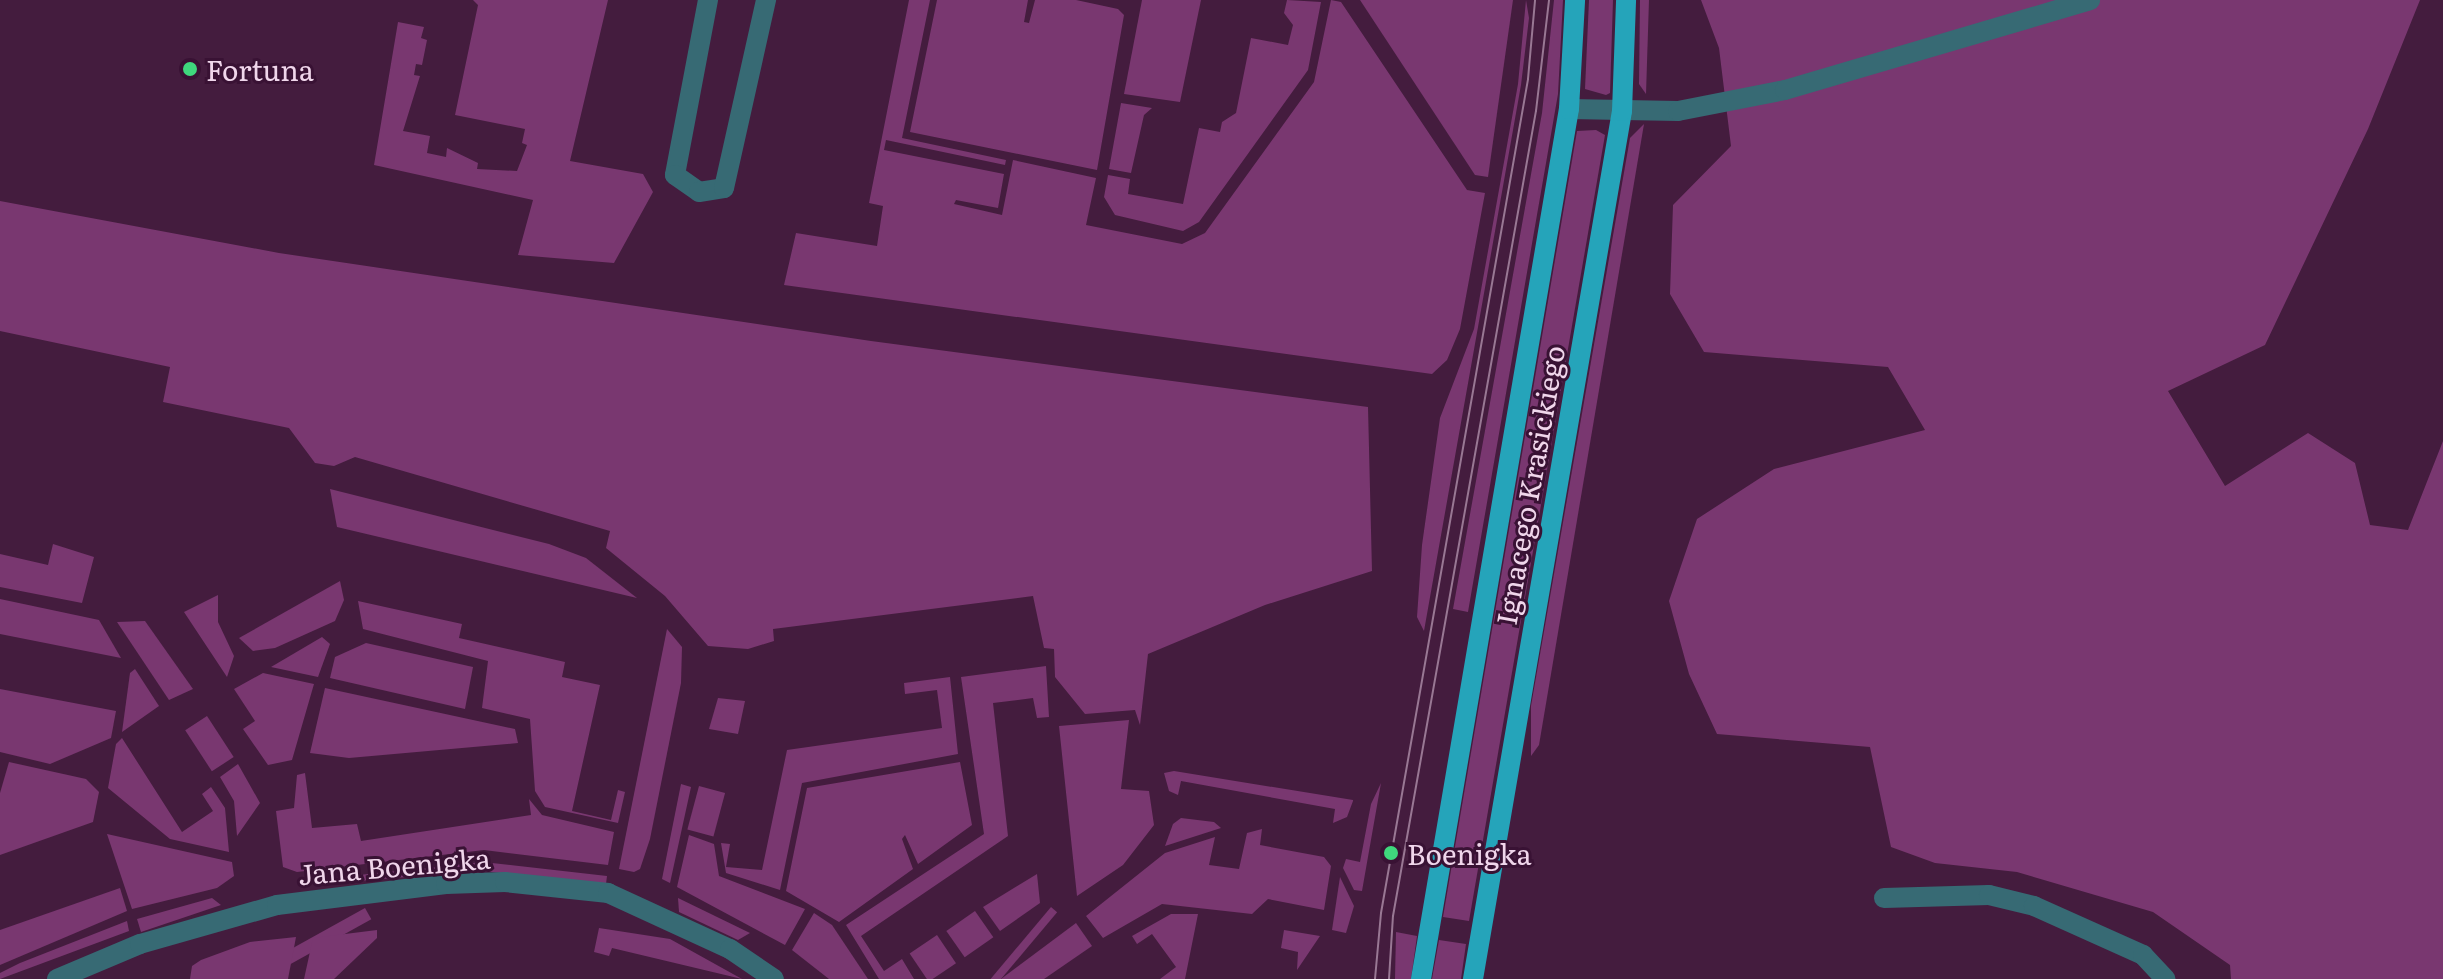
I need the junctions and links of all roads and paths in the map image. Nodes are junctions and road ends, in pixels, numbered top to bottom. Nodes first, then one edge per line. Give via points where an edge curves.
1 (708, 0) edge
2 (766, 0) edge
3 (1575, 0) edge
4 (1626, 0) edge
5 (2090, 0) edge
6 (1569, 109) junction
7 (1622, 111) junction
8 (1884, 898) dead end
9 (57, 979) edge
10 (774, 979) edge
11 (1421, 979) edge
12 (1473, 979) edge
13 (2165, 979) edge

1 - 2 street via 675,175 699,192 724,188
3 - 6 main road, Ignacego Krasickiego
4 - 7 main road, Ignacego Krasickiego
5 - 7 street via 1785,90 1678,111
6 - 7 street
6 - 11 main road, Ignacego Krasickiego
7 - 12 main road, Ignacego Krasickiego
8 - 13 street via 1989,895 2034,906 2143,955
9 - 10 street, Jana Boenigka via 140,944 277,905 505,882 608,893 730,949

